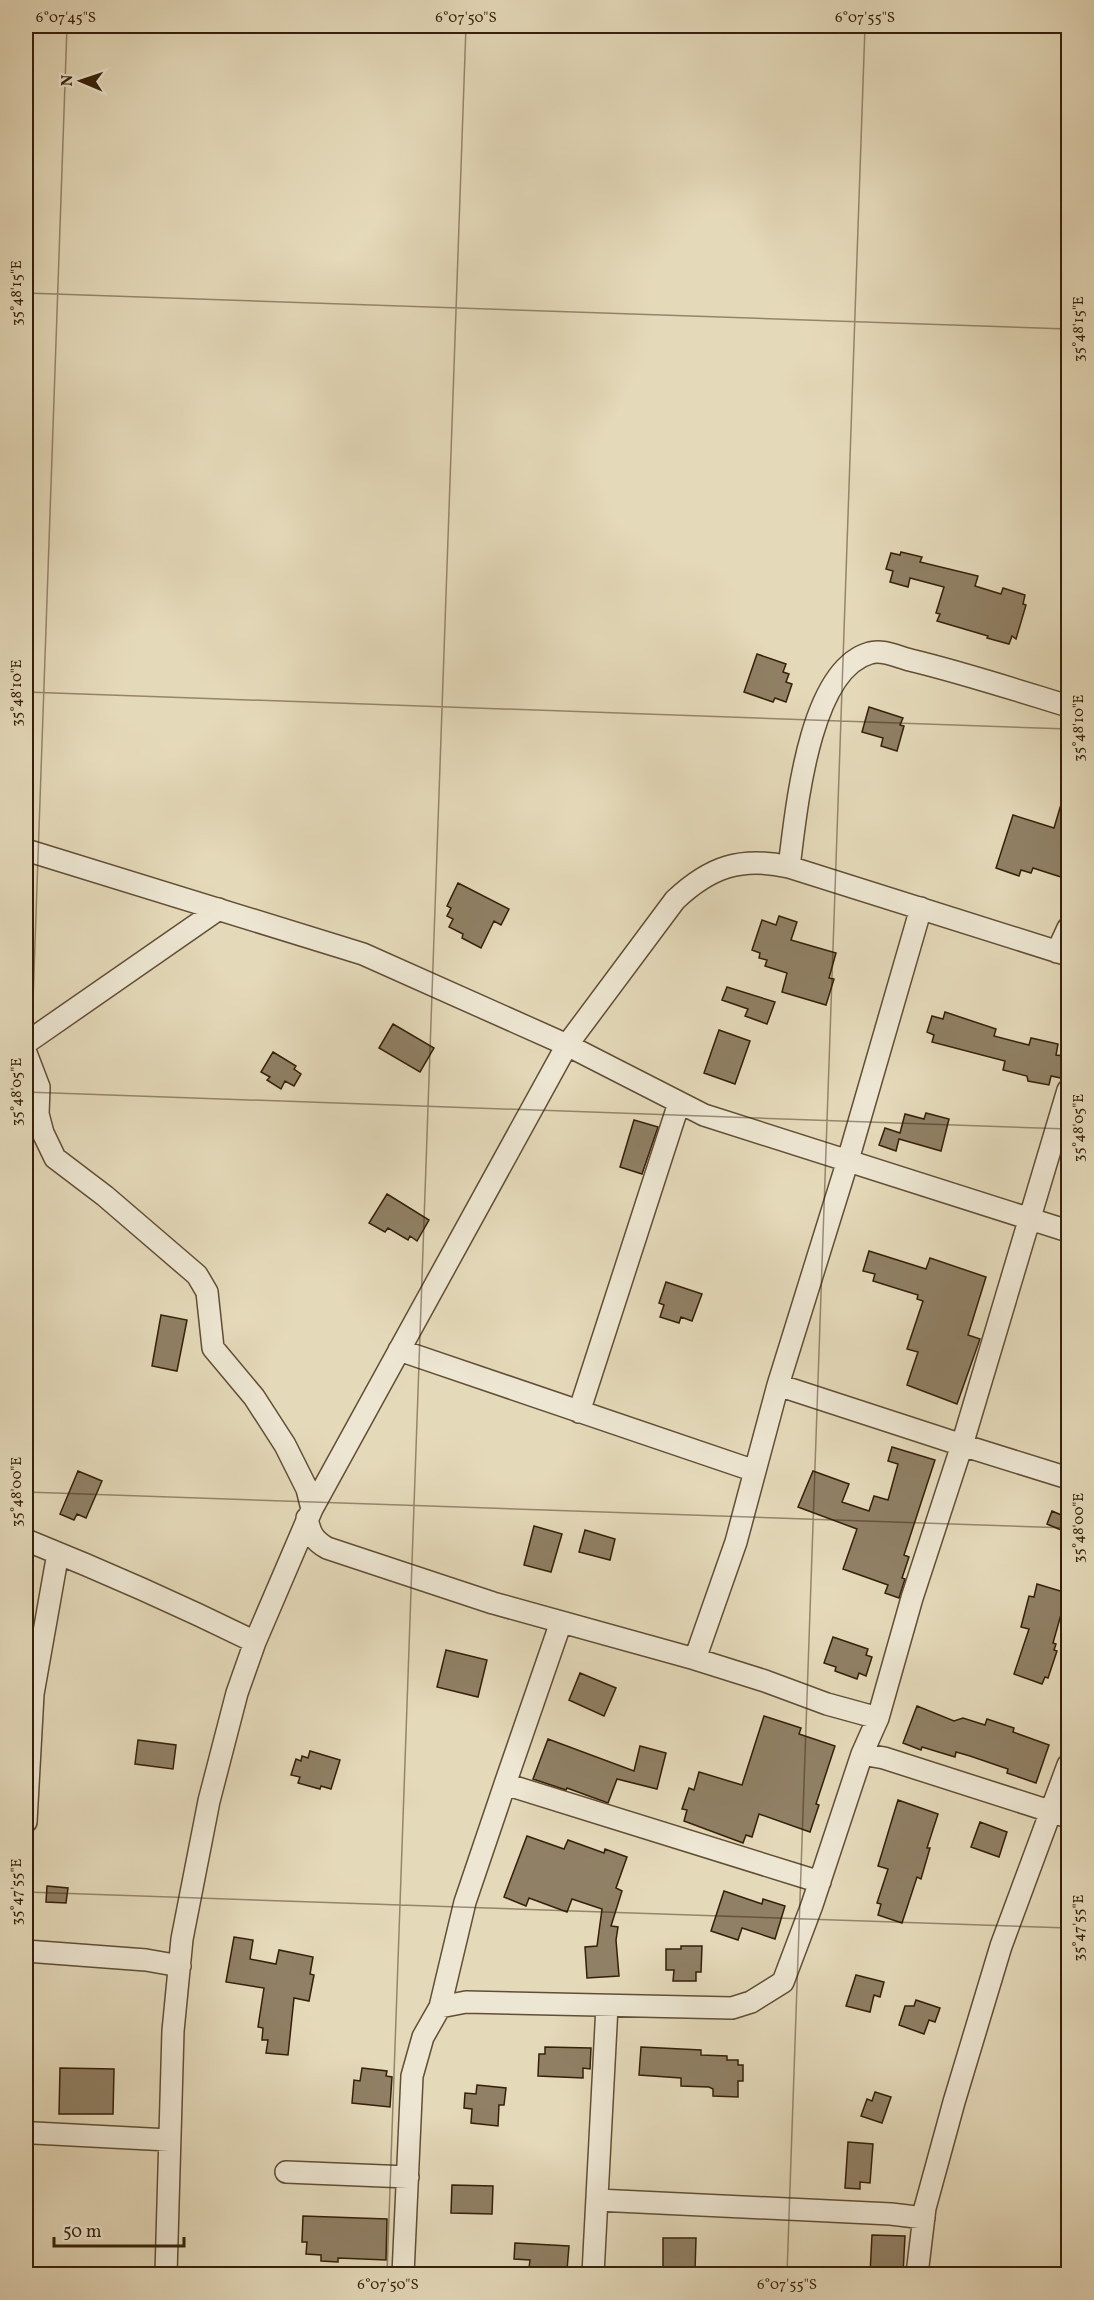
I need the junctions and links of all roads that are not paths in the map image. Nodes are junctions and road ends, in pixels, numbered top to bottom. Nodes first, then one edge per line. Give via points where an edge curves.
1 (1068, 706) edge
2 (26, 850) edge
3 (789, 867) junction
4 (921, 908) junction
5 (219, 909) junction
6 (1068, 928) edge
7 (1063, 953) edge
8 (26, 1043) edge
9 (567, 1045) junction
10 (26, 1053) edge
11 (1068, 1090) edge
12 (679, 1102) junction
13 (848, 1160) junction
14 (1028, 1219) junction
15 (1068, 1231) edge
16 (399, 1350) junction
17 (778, 1385) junction
18 (579, 1412) junction
19 (962, 1445) junction
20 (755, 1471) junction
21 (1068, 1478) edge
22 (310, 1513) junction
23 (26, 1540) edge
24 (58, 1553) junction
25 (561, 1622) junction
26 (255, 1642) junction
27 (695, 1659) junction
28 (878, 1718) junction
29 (862, 1754) junction
30 (1068, 1764) edge
31 (505, 1784) junction
32 (1060, 1815) edge
33 (26, 1822) edge
34 (820, 1882) junction
35 (26, 1951) edge
36 (180, 1966) junction
37 (608, 2006) junction
38 (440, 2007) junction
39 (34, 2133) dead end
40 (169, 2140) junction
41 (286, 2172) dead end
42 (408, 2177) junction
43 (597, 2200) junction
44 (924, 2217) junction
45 (166, 2274) edge
46 (403, 2274) edge
47 (593, 2274) edge
48 (917, 2274) edge

1 - 3 street via 884,653 871,652 858,659 833,683 816,722 801,776
2 - 5 street
3 - 4 street
3 - 9 street via 745,862 713,871 688,888
4 - 7 street
4 - 13 street
5 - 8 street
5 - 9 street via 363,954
6 - 7 street
9 - 12 street
9 - 16 street
10 - 22 street via 39,1087 38,1114 43,1133 55,1158 197,1275 207,1292 213,1348 254,1396 285,1444 308,1489
11 - 14 street
12 - 13 street via 704,1115
12 - 18 street
13 - 14 street
13 - 17 street
14 - 15 street
14 - 19 street
16 - 18 street
16 - 22 street
17 - 19 street
17 - 20 street
18 - 20 street
19 - 21 street
19 - 28 street
20 - 27 street via 736,1542
22 - 25 street via 310,1533 327,1548 437,1586
22 - 26 street
23 - 24 street
24 - 26 street
24 - 33 street via 33,1694
25 - 27 street
25 - 31 street
26 - 36 street via 237,1693 209,1800
27 - 28 street
28 - 29 street
29 - 32 street
29 - 34 street
30 - 32 street
31 - 34 street
31 - 38 street via 465,1902
32 - 44 street via 1001,1947
34 - 37 street via 783,1982 751,2002 732,2008
35 - 36 street
36 - 40 street
37 - 38 street via 466,2001
37 - 43 street
38 - 42 street via 423,2037 412,2076
39 - 40 street
40 - 45 street
41 - 42 street
42 - 46 street
43 - 44 street
43 - 47 street
44 - 48 street

